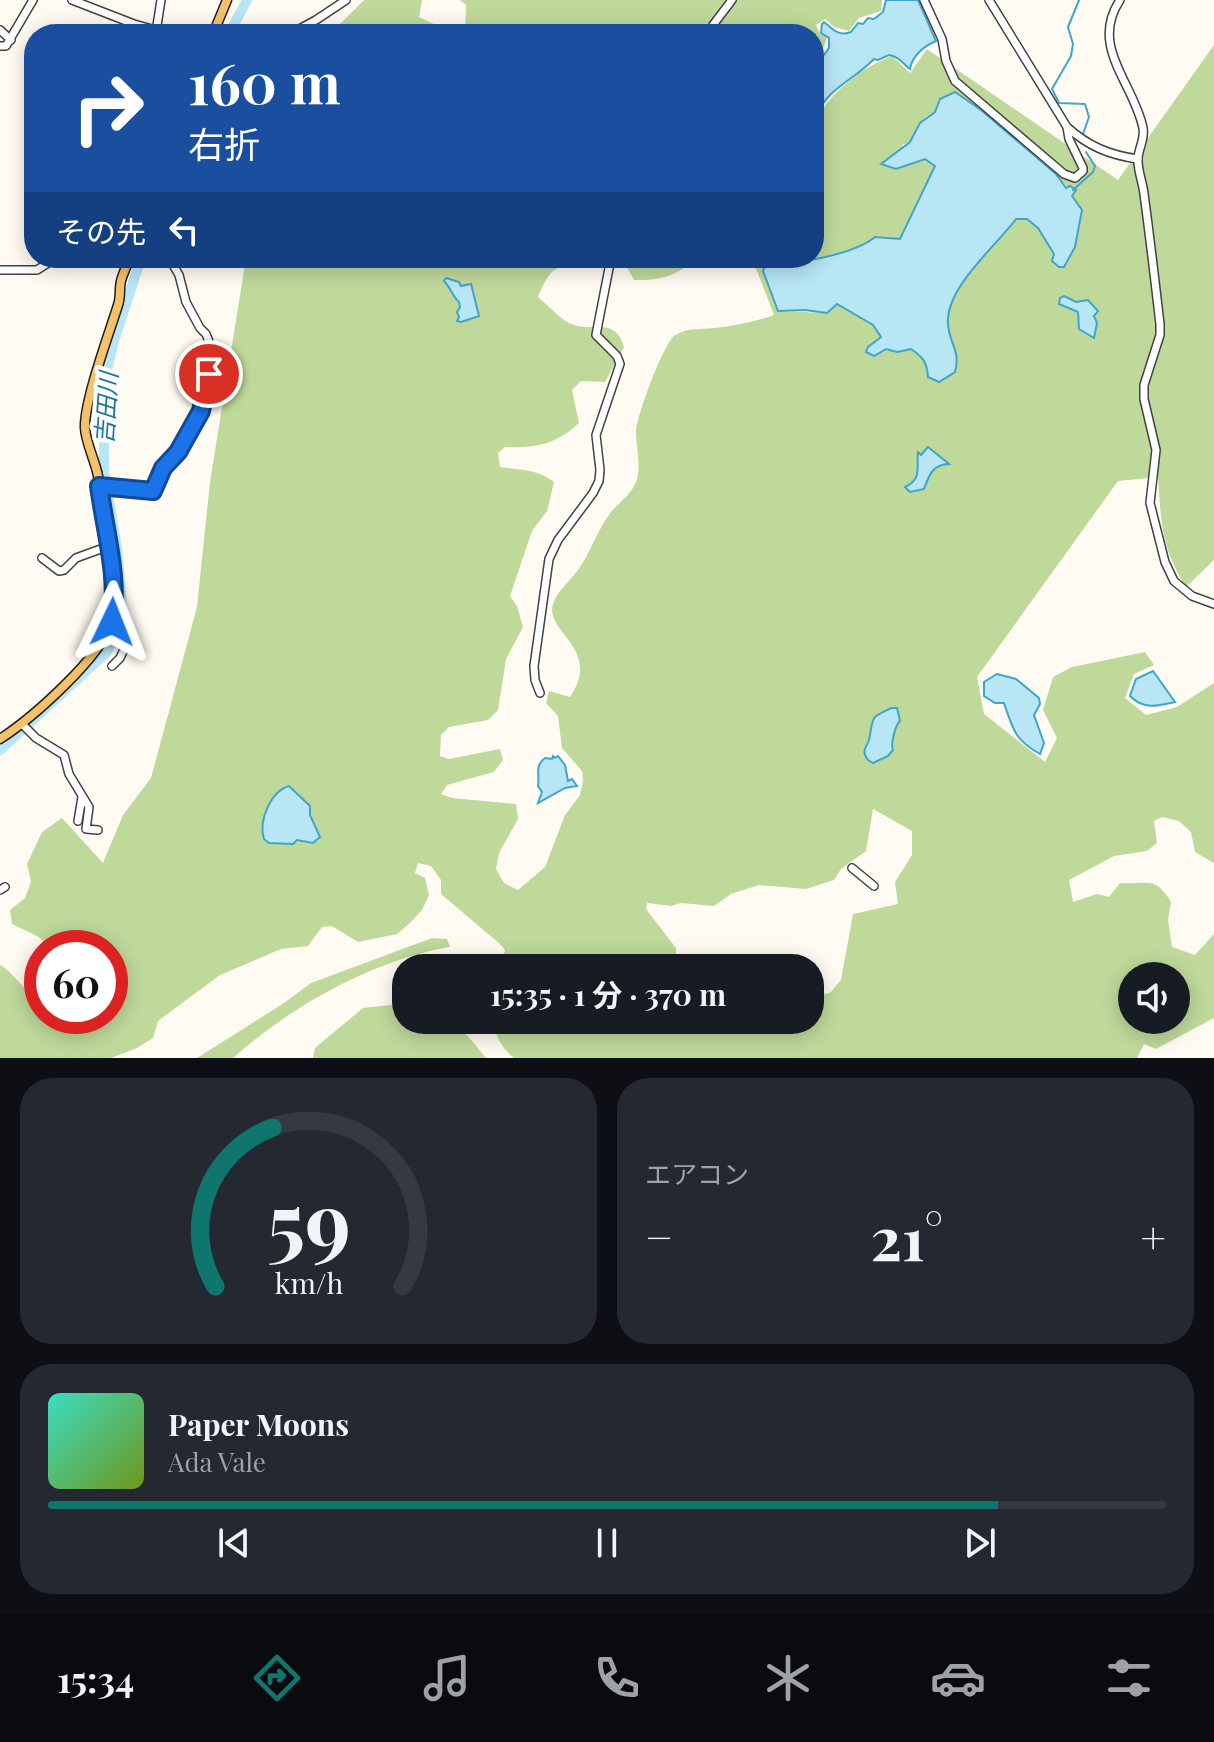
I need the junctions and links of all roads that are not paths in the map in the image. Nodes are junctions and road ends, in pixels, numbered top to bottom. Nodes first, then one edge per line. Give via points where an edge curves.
1 (33, 0) edge
2 (72, 0) edge
3 (161, 0) edge
4 (227, 0) edge
5 (346, 0) edge
6 (732, 0) edge
7 (924, 0) edge
8 (989, 0) edge
9 (1120, 0) edge
10 (135, 24) edge
11 (157, 24) edge
12 (217, 24) edge
13 (306, 24) edge
14 (714, 24) edge
15 (0, 30) edge
16 (11, 40) junction
17 (0, 46) edge
18 (1067, 127) junction
19 (1138, 159) junction
20 (40, 268) edge
21 (126, 268) edge
22 (175, 268) edge
23 (609, 268) edge
24 (0, 270) edge
25 (100, 487) junction
26 (109, 546) junction
27 (42, 558) dead end
28 (1214, 604) edge
29 (110, 632) junction
30 (112, 666) dead end
31 (540, 693) dead end
32 (24, 726) junction
33 (1, 737) edge
34 (82, 797) junction
35 (78, 821) dead end
36 (98, 830) dead end
37 (852, 868) dead end
38 (874, 886) dead end

1 - 16 street
2 - 10 street
3 - 11 street
4 - 12 main road
5 - 13 street
6 - 14 street
7 - 18 street via 946,61 963,90 1075,178 1083,168
8 - 18 street
9 - 19 street via 1109,22 1110,44 1143,128
15 - 16 street
16 - 17 street
18 - 19 street via 1084,143
19 - 28 street via 1160,324 1144,385 1156,450 1150,503 1174,581 1192,596
20 - 24 street
21 - 25 main road via 86,418
22 - 25 street via 214,354 201,411 153,491
23 - 31 street via 596,335 617,356 619,369 596,435 599,481 549,559 534,666
25 - 26 main road
26 - 27 street via 76,558 59,571
26 - 29 main road via 114,603
29 - 30 street via 127,643
29 - 32 main road
32 - 33 main road
32 - 34 street via 64,755
34 - 35 street
34 - 36 street via 89,807 86,829
37 - 38 street

